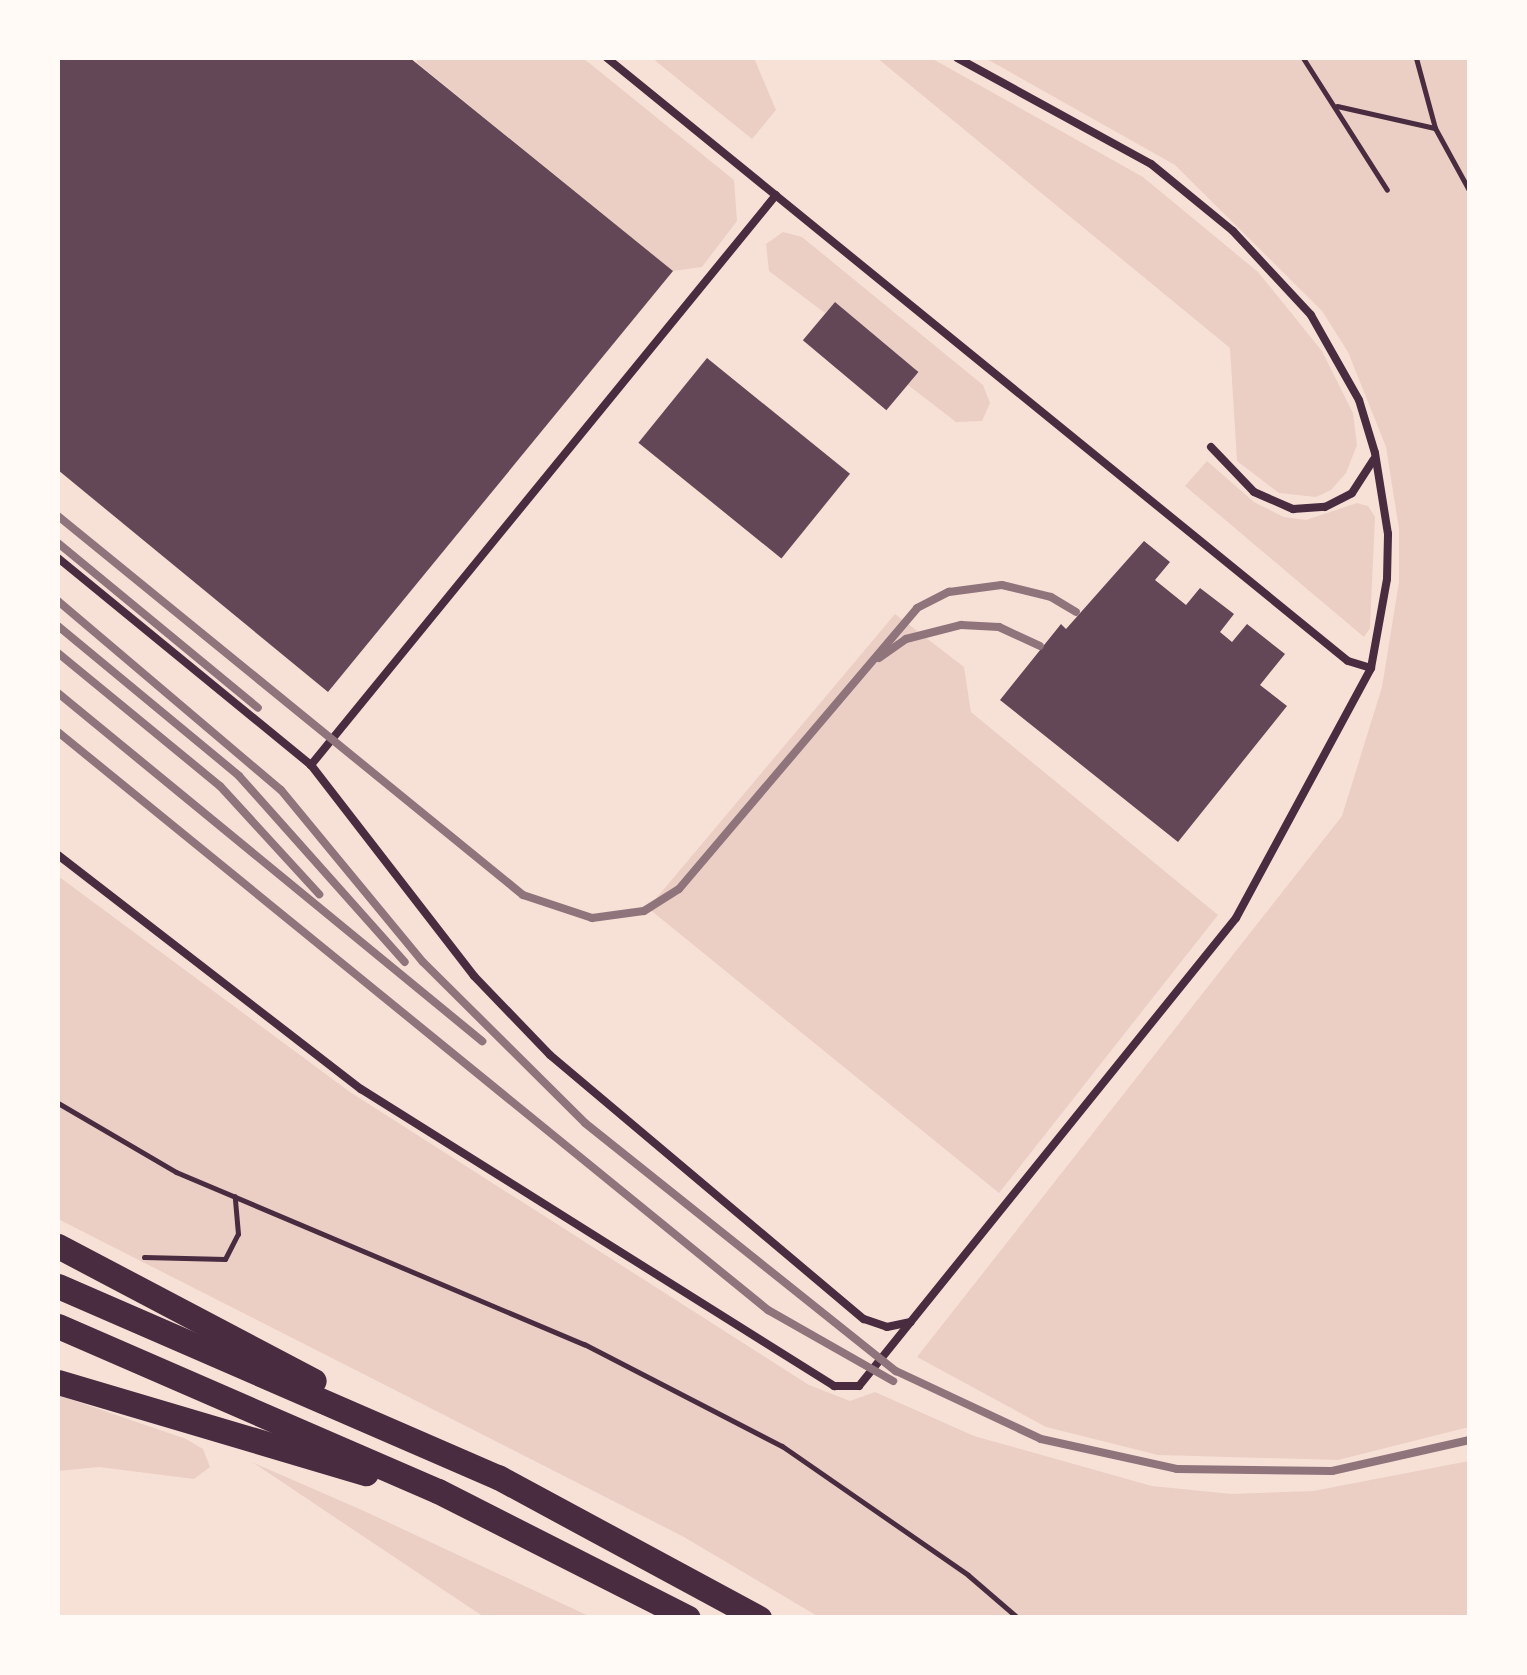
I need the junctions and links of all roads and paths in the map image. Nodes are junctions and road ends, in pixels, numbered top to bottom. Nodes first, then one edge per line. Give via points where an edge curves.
1 (607, 58) edge
2 (958, 58) edge
3 (1303, 58) edge
4 (1416, 58) edge
5 (1337, 106) junction
6 (1434, 128) junction
7 (1388, 190) dead end
8 (1470, 192) edge
9 (776, 196) junction
10 (1211, 446) dead end
11 (1374, 453) junction
12 (58, 558) edge
13 (1371, 668) junction
14 (311, 765) junction
15 (58, 855) edge
16 (58, 1103) edge
17 (235, 1196) junction
18 (58, 1246) edge
19 (144, 1257) dead end
20 (58, 1286) edge
21 (917, 1316) junction
22 (58, 1326) edge
23 (58, 1382) edge
24 (428, 1445) junction
25 (438, 1491) junction
26 (688, 1618) edge
27 (759, 1618) edge
28 (1018, 1618) edge

1 - 9 lane
2 - 11 lane via 1135,154 1233,231 1311,315 1359,400
3 - 5 path
4 - 6 path
5 - 6 path
5 - 7 path
6 - 8 path
9 - 13 lane via 1348,661
9 - 14 lane
10 - 11 lane via 1265,500 1309,510 1338,502 1363,484
11 - 13 lane via 1388,534 1382,624
12 - 14 lane
13 - 21 lane via 1236,918
14 - 21 lane via 474,976 550,1055 864,1319 893,1327
15 - 21 lane via 361,1089 834,1386 859,1386
16 - 17 path via 176,1172
17 - 19 path via 238,1234 225,1259
17 - 28 path via 584,1344 782,1446 968,1574
18 - 24 highway
20 - 24 highway
22 - 25 highway
23 - 25 highway via 243,1441
24 - 27 highway via 580,1517
25 - 26 highway

